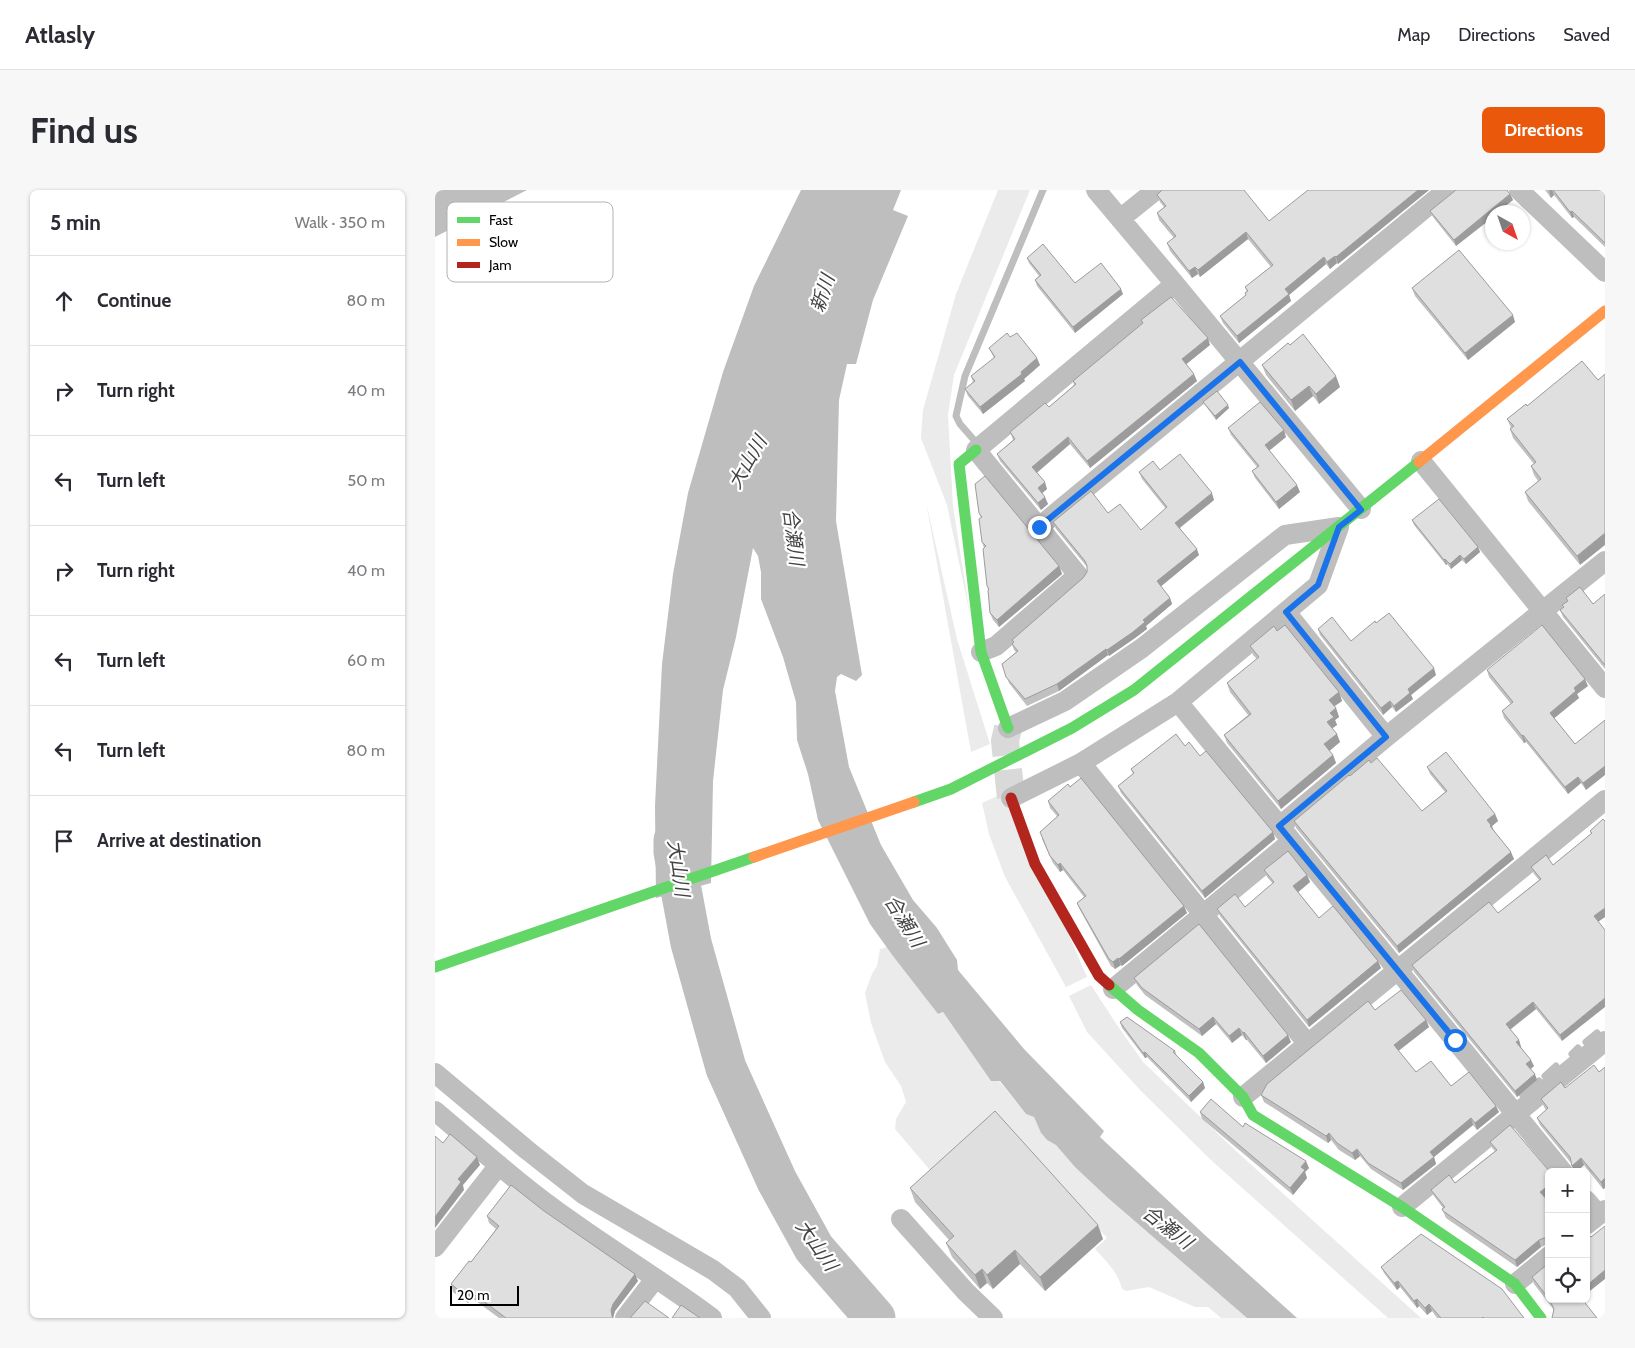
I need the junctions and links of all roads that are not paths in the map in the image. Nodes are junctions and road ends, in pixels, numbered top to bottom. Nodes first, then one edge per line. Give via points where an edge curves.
1 (1096, 190) edge
2 (1156, 190) edge
3 (1447, 190) edge
4 (1519, 190) edge
5 (1120, 219) junction
6 (1605, 272) edge
7 (1175, 284) junction
8 (1605, 311) edge
9 (1240, 362) junction
10 (976, 450) junction
11 (1421, 461) junction
12 (1361, 510) junction
13 (1039, 527) junction
14 (1339, 527) junction
15 (1605, 561) edge
16 (1286, 612) junction
17 (1543, 612) junction
18 (981, 652) junction
19 (1605, 688) edge
20 (1178, 702) junction
21 (1008, 728) joint
22 (1386, 737) junction
23 (1081, 763) junction
24 (1011, 798) joint
25 (1605, 800) edge
26 (1279, 826) junction
27 (1292, 841) junction
28 (1204, 914) junction
29 (435, 967) edge
30 (1398, 969) junction
31 (1113, 989) junction
32 (1605, 1041) edge
33 (1307, 1043) junction
34 (435, 1074) edge
35 (1243, 1097) junction
36 (435, 1111) edge
37 (1515, 1114) junction
38 (499, 1165) junction
39 (1560, 1168) edge
40 (1402, 1207) junction
41 (901, 1219) dead end
42 (435, 1247) edge
43 (1547, 1258) edge
44 (655, 1279) junction
45 (1515, 1284) junction
46 (625, 1318) edge
47 (712, 1318) edge
48 (761, 1318) edge
49 (993, 1318) edge
50 (1541, 1318) edge

1 - 5 street
2 - 5 street
3 - 9 street
4 - 6 street
5 - 7 street
7 - 9 street
7 - 10 street
8 - 11 street
9 - 12 street
9 - 13 street
10 - 13 street
10 - 18 street via 959,464
11 - 12 street
11 - 17 street
12 - 14 street
13 - 18 street via 1078,575 996,646
14 - 16 street via 1318,585
14 - 21 street via 1285,535 1142,648 1065,701
14 - 29 street via 1134,690 1072,728 951,789
15 - 17 street
16 - 20 street
16 - 22 street
17 - 19 street
17 - 22 street
18 - 21 street
20 - 23 street
20 - 26 street
22 - 26 street
23 - 24 street
23 - 28 street
24 - 31 street via 1035,864 1099,976
25 - 30 street
26 - 27 street
27 - 28 street
27 - 30 street
28 - 31 street
28 - 33 street
30 - 33 street
30 - 37 street
31 - 35 street via 1199,1053
32 - 37 street
33 - 35 street
34 - 48 street via 583,1194 713,1270 737,1288
35 - 40 street via 1253,1115
36 - 38 street
37 - 39 street
37 - 40 street
38 - 42 street
38 - 44 street via 569,1220
40 - 45 street
41 - 49 street
43 - 45 street
44 - 46 street
44 - 47 street
45 - 50 street

